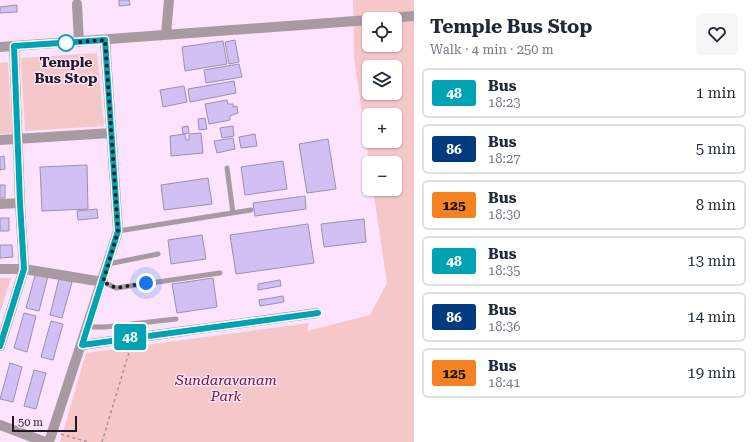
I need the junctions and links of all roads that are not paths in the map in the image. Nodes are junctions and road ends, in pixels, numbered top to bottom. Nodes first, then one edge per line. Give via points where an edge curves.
1 (169, 0) edge
2 (78, 4) dead end
3 (414, 16) edge
4 (402, 17) edge
5 (362, 20) edge
6 (166, 34) junction
7 (105, 40) junction
8 (79, 42) junction
9 (14, 46) junction
10 (0, 47) edge
11 (111, 133) junction
12 (18, 139) junction
13 (0, 140) edge
14 (227, 168) dead end
15 (20, 203) junction
16 (0, 204) edge
17 (251, 210) dead end
18 (233, 213) junction
19 (118, 231) junction
20 (158, 254) dead end
21 (108, 264) junction
22 (0, 269) edge
23 (24, 269) junction
24 (220, 273) dead end
25 (103, 282) junction
26 (318, 313) dead end
27 (176, 319) dead end
28 (88, 327) junction
29 (82, 345) junction
30 (0, 346) edge
31 (0, 425) edge
32 (45, 442) edge
33 (49, 442) edge

1 - 6 street
2 - 8 street
3 - 4 street
5 - 6 street
6 - 7 street
7 - 8 street
7 - 11 street
8 - 9 street
9 - 10 street
9 - 12 street
11 - 12 street
11 - 19 street
12 - 13 street
12 - 15 street
14 - 18 lane
15 - 16 street
15 - 23 street
17 - 18 lane
18 - 19 lane
19 - 21 street
20 - 21 lane
21 - 25 street
22 - 23 street
23 - 25 street
23 - 30 street
24 - 25 lane via 116,288
25 - 28 street
26 - 29 street
27 - 28 lane
28 - 29 street
29 - 33 street
31 - 32 street

